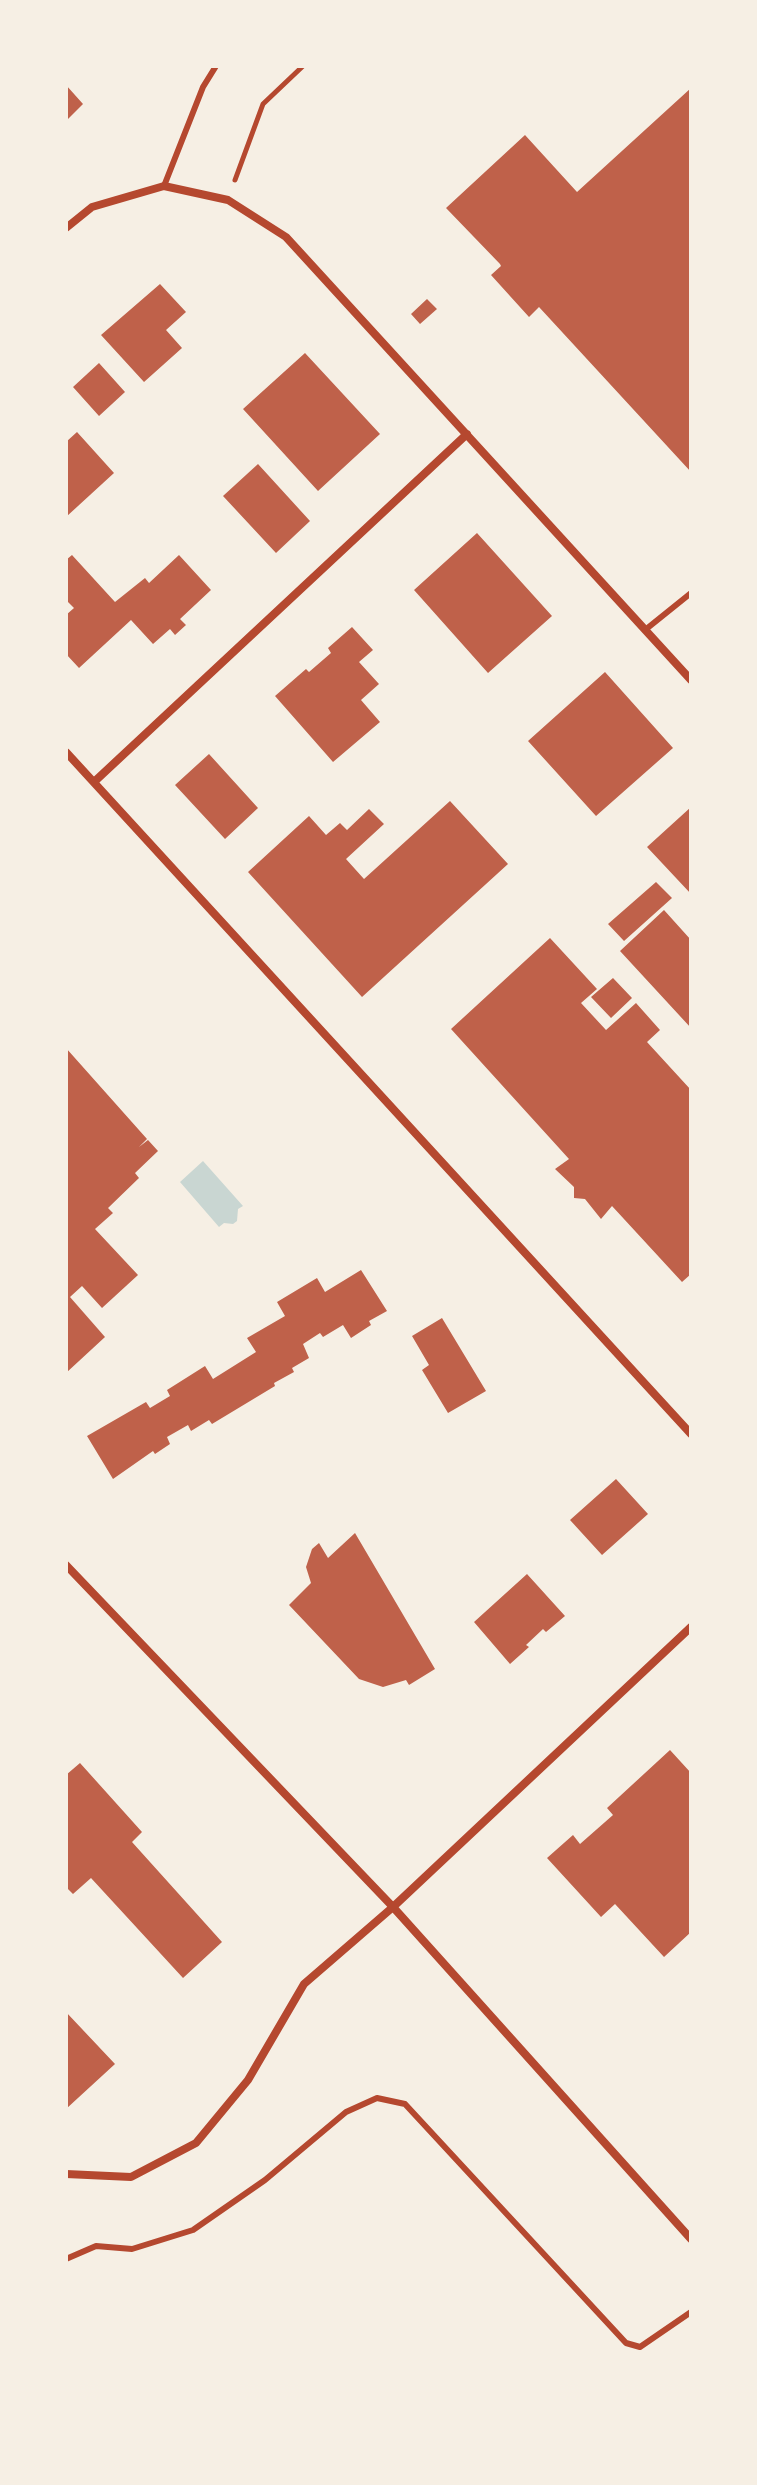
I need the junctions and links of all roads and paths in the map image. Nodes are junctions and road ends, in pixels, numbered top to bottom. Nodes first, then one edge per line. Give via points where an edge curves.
1 (216, 66) edge
2 (303, 66) edge
3 (164, 186) junction
4 (228, 200) junction
5 (66, 228) edge
6 (467, 434) junction
7 (691, 593) edge
8 (645, 630) junction
9 (691, 680) edge
10 (66, 752) edge
11 (94, 782) junction
12 (691, 1434) edge
13 (66, 1565) edge
14 (691, 1627) edge
15 (393, 1907) junction
16 (66, 2174) edge
17 (691, 2239) edge
18 (66, 2259) edge
19 (691, 2312) edge

1 - 3 lane
2 - 4 path via 263,104
3 - 4 street
3 - 5 street via 92,207
4 - 6 street via 286,237
6 - 8 street
6 - 11 street
7 - 8 lane
8 - 9 street
10 - 11 street
11 - 12 street
13 - 15 street
14 - 15 street
15 - 16 street via 304,1984 248,2080 196,2143 131,2177
15 - 17 street
18 - 19 lane via 96,2246 132,2249 193,2230 265,2180 346,2112 377,2098 405,2104 626,2343 640,2347

